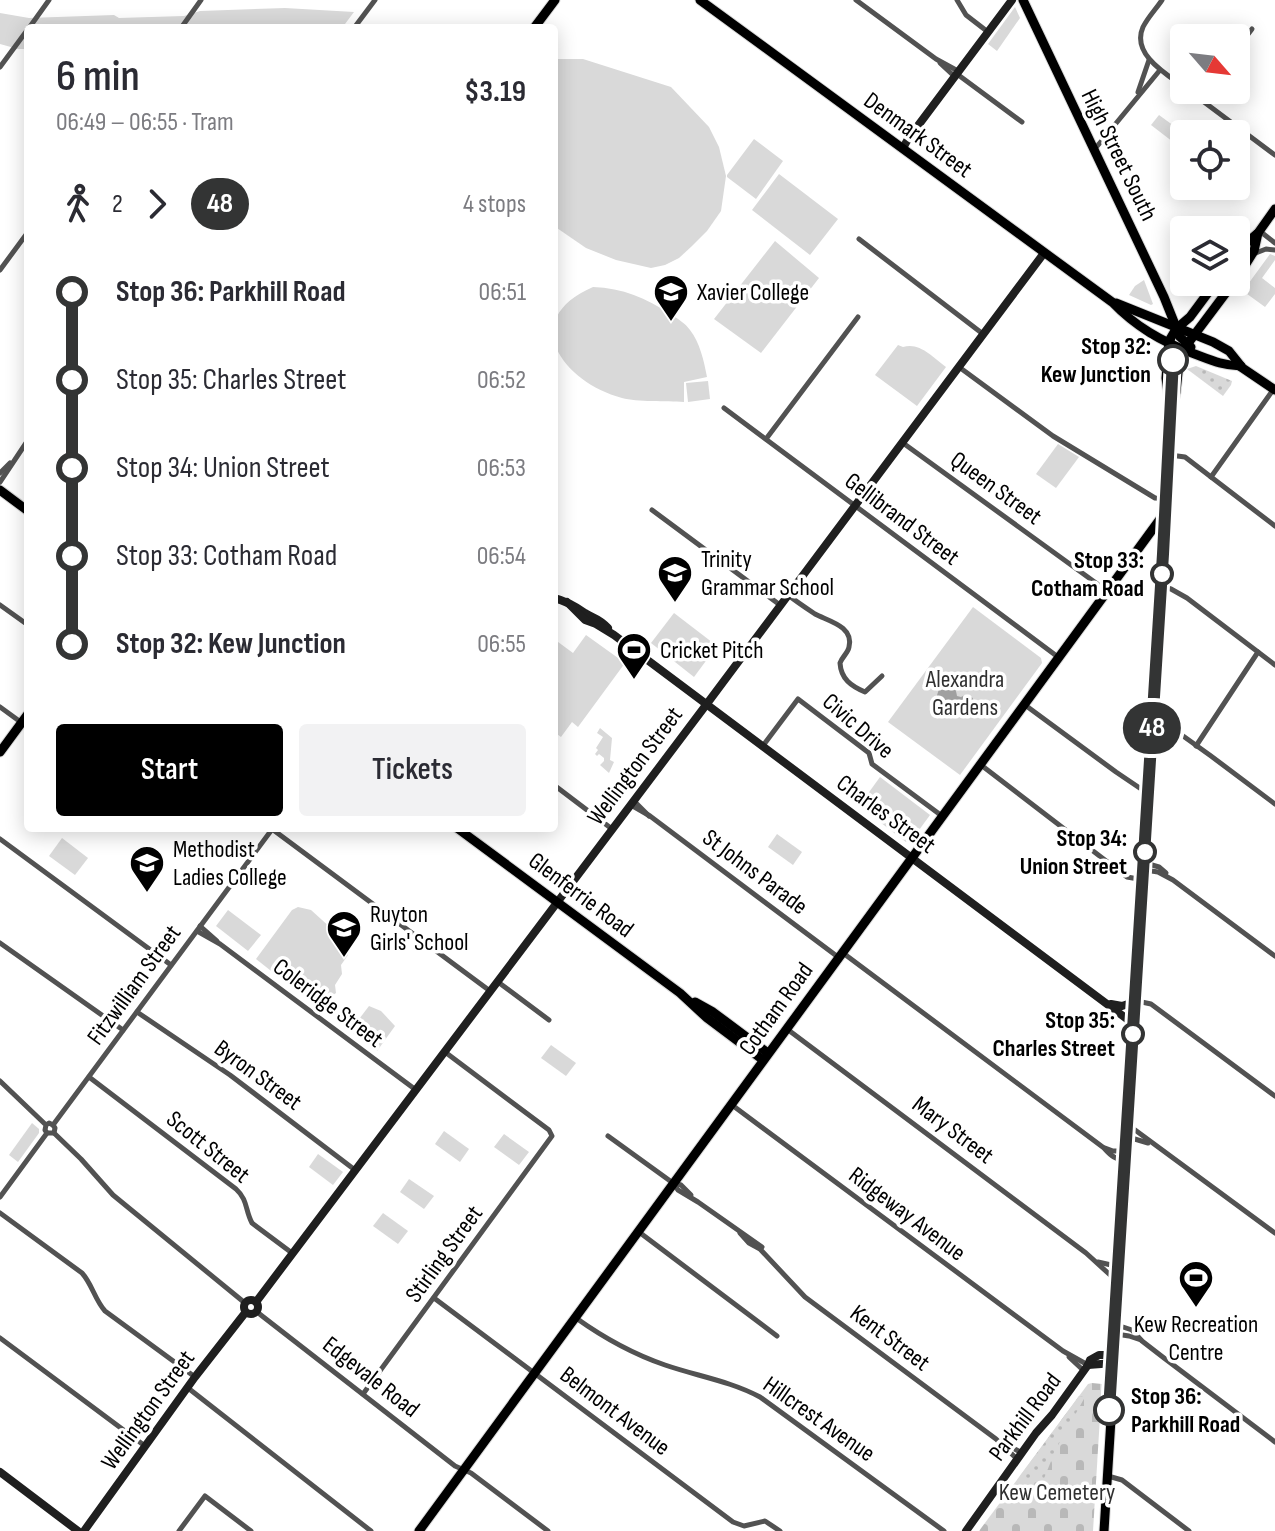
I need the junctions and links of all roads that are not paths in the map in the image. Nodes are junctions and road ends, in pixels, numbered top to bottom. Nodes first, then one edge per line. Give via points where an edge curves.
1 (49, 0) edge
2 (201, 0) edge
3 (375, 0) edge
4 (555, 0) edge
5 (700, 0) edge
6 (856, 0) edge
7 (957, 0) edge
8 (1012, 0) edge
9 (1023, 0) edge
10 (1162, 0) edge
11 (32, 24) edge
12 (184, 24) edge
13 (357, 24) edge
14 (537, 24) edge
15 (1252, 29) dead end
16 (988, 32) junction
17 (1250, 32) edge
18 (24, 34) edge
19 (1149, 59) junction
20 (0, 67) edge
21 (1160, 70) junction
22 (956, 74) junction
23 (1170, 77) edge
24 (1136, 97) junction
25 (1207, 104) edge
26 (1022, 122) dead end
27 (903, 148) junction
28 (1094, 150) junction
29 (1275, 155) edge
30 (1275, 209) edge
31 (1259, 232) junction
32 (24, 237) edge
33 (859, 239) dead end
34 (1250, 240) edge
35 (1275, 243) edge
36 (1275, 250) edge
37 (1044, 253) junction
38 (1253, 254) junction
39 (1250, 258) edge
40 (0, 270) edge
41 (1205, 296) edge
42 (1224, 296) edge
43 (1112, 302) junction
44 (1217, 305) junction
45 (858, 317) dead end
46 (1177, 328) junction
47 (983, 334) junction
48 (1195, 334) junction
49 (1213, 342) junction
50 (1169, 344) junction
51 (1185, 347) junction
52 (1241, 366) junction
53 (958, 367) junction
54 (1274, 390) edge
55 (724, 408) dead end
56 (1171, 414) junction
57 (766, 439) junction
58 (902, 443) junction
59 (24, 445) edge
60 (1169, 455) junction
61 (16, 456) junction
62 (0, 473) edge
63 (1211, 477) junction
64 (0, 482) edge
65 (0, 490) edge
66 (1167, 499) junction
67 (855, 506) junction
68 (24, 508) edge
69 (652, 510) dead end
70 (1166, 510) junction
71 (1275, 526) edge
72 (1163, 587) junction
73 (1107, 591) junction
74 (788, 595) junction
75 (558, 599) edge
76 (0, 605) edge
77 (781, 605) junction
78 (24, 622) edge
79 (1258, 652) junction
80 (1058, 657) junction
81 (1275, 665) edge
82 (882, 676) dead end
83 (706, 705) junction
84 (1024, 705) junction
85 (0, 707) edge
86 (24, 718) edge
87 (1154, 718) junction
88 (24, 719) edge
89 (1196, 746) junction
90 (762, 747) junction
91 (0, 752) edge
92 (980, 765) junction
93 (558, 788) edge
94 (1150, 795) junction
95 (633, 803) junction
96 (1275, 804) edge
97 (942, 816) junction
98 (613, 829) junction
99 (270, 832) edge
100 (278, 832) edge
101 (462, 832) edge
102 (0, 839) edge
103 (912, 857) junction
104 (1145, 871) junction
105 (558, 902) junction
106 (198, 928) junction
107 (0, 943) edge
108 (840, 955) junction
109 (1275, 956) edge
110 (171, 965) junction
111 (498, 981) junction
112 (490, 991) junction
113 (1103, 1001) junction
114 (1137, 1001) junction
115 (137, 1012) junction
116 (549, 1020) dead end
117 (1135, 1025) junction
118 (786, 1028) junction
119 (123, 1030) junction
120 (445, 1052) junction
121 (766, 1056) junction
122 (89, 1077) junction
123 (0, 1081) edge
124 (416, 1090) junction
125 (1275, 1096) edge
126 (731, 1104) junction
127 (46, 1125) junction
128 (53, 1125) junction
129 (1129, 1132) junction
130 (50, 1133) junction
131 (608, 1136) dead end
132 (1153, 1145) junction
133 (1127, 1156) junction
134 (355, 1170) junction
135 (673, 1183) junction
136 (0, 1197) edge
137 (0, 1213) edge
138 (638, 1231) junction
139 (1275, 1231) edge
140 (292, 1253) junction
141 (1097, 1261) junction
142 (1120, 1267) junction
143 (1119, 1283) junction
144 (434, 1298) junction
145 (256, 1302) junction
146 (245, 1308) junction
147 (257, 1312) junction
148 (575, 1318) junction
149 (1116, 1330) junction
150 (777, 1336) dead end
151 (0, 1338) edge
152 (1114, 1359) junction
153 (1086, 1368) junction
154 (535, 1373) junction
155 (195, 1377) junction
156 (187, 1388) junction
157 (363, 1394) junction
158 (1275, 1442) edge
159 (146, 1447) junction
160 (1020, 1456) junction
161 (464, 1469) junction
162 (0, 1472) edge
163 (1107, 1476) junction
164 (78, 1531) edge
165 (84, 1531) edge
166 (179, 1531) edge
167 (251, 1531) edge
168 (371, 1531) edge
169 (419, 1531) edge
170 (548, 1531) edge
171 (780, 1531) edge
172 (944, 1531) edge
173 (966, 1531) edge
174 (1104, 1531) edge
175 (1189, 1531) edge

1 - 11 street
2 - 12 street
3 - 13 street
4 - 14 main road
5 - 27 main road, Denmark Street
6 - 22 street
7 - 16 street via 964,13
8 - 16 street
9 - 28 main road, High Street South
10 - 19 street via 1141,35
15 - 17 street
16 - 22 street
18 - 20 street
19 - 21 street
19 - 24 street
21 - 23 street
21 - 24 street
22 - 26 street
22 - 27 street
24 - 28 street
25 - 29 street
27 - 37 main road, Denmark Street
28 - 46 main road, High Street South
30 - 31 main road
31 - 34 main road
31 - 35 street
31 - 38 main road
32 - 40 street
33 - 47 street
36 - 38 street
37 - 43 main road, Denmark Street
37 - 47 street, Wellington Street
38 - 39 main road
41 - 46 main road
42 - 44 main road
43 - 46 main road, Denmark Street
43 - 50 main road, Denmark Street via 1131,321
44 - 48 main road
44 - 49 main road via 1209,328
45 - 57 street
46 - 48 main road, Denmark Street
46 - 50 main road
46 - 51 main road, High Street South
47 - 53 street, Wellington Street
48 - 49 main road, Denmark Street
48 - 51 main road
49 - 52 main road, Denmark Street
50 - 51 main road, Denmark Street
50 - 56 main road
51 - 52 main road, Denmark Street via 1221,365
51 - 56 main road
52 - 54 main road, Denmark Street
53 - 58 street, Wellington Street
53 - 66 street via 1062,442 1155,498
54 - 63 street
55 - 57 street, Gellibrand Street
56 - 60 main road
57 - 67 street, Gellibrand Street
58 - 67 street, Wellington Street
58 - 73 street, Queen Street
59 - 61 street
60 - 63 street via 1183,456
60 - 66 main road
61 - 62 street
61 - 64 street
63 - 71 street
65 - 68 main road
66 - 70 main road
67 - 74 street, Wellington Street
67 - 80 street, Gellibrand Street
69 - 77 street
70 - 72 main road
70 - 73 main road, Cotham Road
72 - 79 street via 1187,598
72 - 87 main road
73 - 80 main road, Cotham Road
74 - 77 street, Wellington Street
74 - 82 street via 844,629 850,643 840,672 854,688 865,692
75 - 83 street, Charles Street
76 - 78 street
77 - 83 street, Wellington Street
79 - 81 street
79 - 89 street
80 - 84 main road, Cotham Road
83 - 90 street, Charles Street
83 - 95 street, Wellington Street
84 - 92 main road, Cotham Road
84 - 94 street
85 - 86 street
87 - 89 street
87 - 94 main road
88 - 91 main road
89 - 96 street
90 - 97 street, Civic Drive via 798,699
90 - 103 street, Charles Street
92 - 97 main road, Cotham Road
92 - 104 street via 1127,877
93 - 98 street
94 - 104 main road
95 - 98 street, Wellington Street
95 - 108 street, St Johns Parade
97 - 103 main road, Cotham Road
98 - 105 street, Wellington Street
99 - 106 street, Fitzwilliam Street
100 - 112 street
101 - 105 main road, Glenferrie Road
102 - 110 street
103 - 108 main road, Cotham Road
103 - 113 street, Charles Street
104 - 109 street via 1159,867
104 - 114 main road
105 - 111 street, Wellington Street
105 - 121 main road, Glenferrie Road via 707,1018
106 - 110 street, Fitzwilliam Street
106 - 124 street, Coleridge Street
107 - 119 street
108 - 118 main road, Cotham Road
108 - 133 street, St Johns Parade via 1111,1156
110 - 115 street, Fitzwilliam Street
111 - 112 street, Wellington Street
111 - 116 street
112 - 120 street, Wellington Street
113 - 114 street via 1122,1006
113 - 117 street, Charles Street
114 - 117 main road
114 - 125 street via 1151,1004
115 - 119 street, Fitzwilliam Street
115 - 134 street, Byron Street
117 - 129 main road
118 - 121 main road, Cotham Road
118 - 141 street, Mary Street
119 - 122 street, Fitzwilliam Street
120 - 124 street, Wellington Street
120 - 144 street, Stirling Street via 552,1134
121 - 126 main road, Cotham Road
122 - 128 street, Fitzwilliam Street
122 - 140 street, Scott Street via 243,1195 252,1223
123 - 127 street
124 - 134 street, Wellington Street
126 - 135 main road, Cotham Road
126 - 153 street, Ridgeway Avenue
127 - 128 street
127 - 130 street
128 - 130 street
129 - 132 street
129 - 132 street via 1137,1131
129 - 133 main road
130 - 136 street
130 - 146 street via 113,1195
131 - 135 street, Kent Street
132 - 139 street
133 - 142 main road
134 - 140 street, Wellington Street
135 - 138 main road, Cotham Road
135 - 160 street, Kent Street via 758,1248 805,1297
137 - 155 street via 82,1273 105,1311
138 - 148 main road, Cotham Road
138 - 150 street
140 - 145 street, Wellington Street
141 - 142 street, Mary Street
141 - 143 street, Mary Street
142 - 143 main road
143 - 149 main road
144 - 154 street, Belmont Avenue
144 - 157 street, Stirling Street
145 - 146 street via 251,1300
145 - 147 street
146 - 147 street via 252,1315
146 - 155 street, Wellington Street
147 - 157 street, Edgevale Road
148 - 154 main road, Cotham Road
148 - 172 street, Hillcrest Avenue via 648,1359 760,1397
149 - 152 main road
149 - 158 street via 1132,1330
151 - 159 street
152 - 153 street, Parkhill Road via 1099,1355
152 - 163 main road
153 - 160 street, Parkhill Road
154 - 161 main road, Cotham Road
154 - 171 street, Belmont Avenue via 733,1522 744,1526 765,1521
155 - 156 street, Wellington Street
156 - 159 street, Wellington Street
156 - 168 street
157 - 161 street, Edgevale Road
159 - 165 street, Wellington Street
160 - 173 street, Parkhill Road
161 - 169 main road, Cotham Road
161 - 170 street, Edgevale Road
162 - 164 street
163 - 174 main road
163 - 175 street via 1122,1480
166 - 167 street via 205,1496

